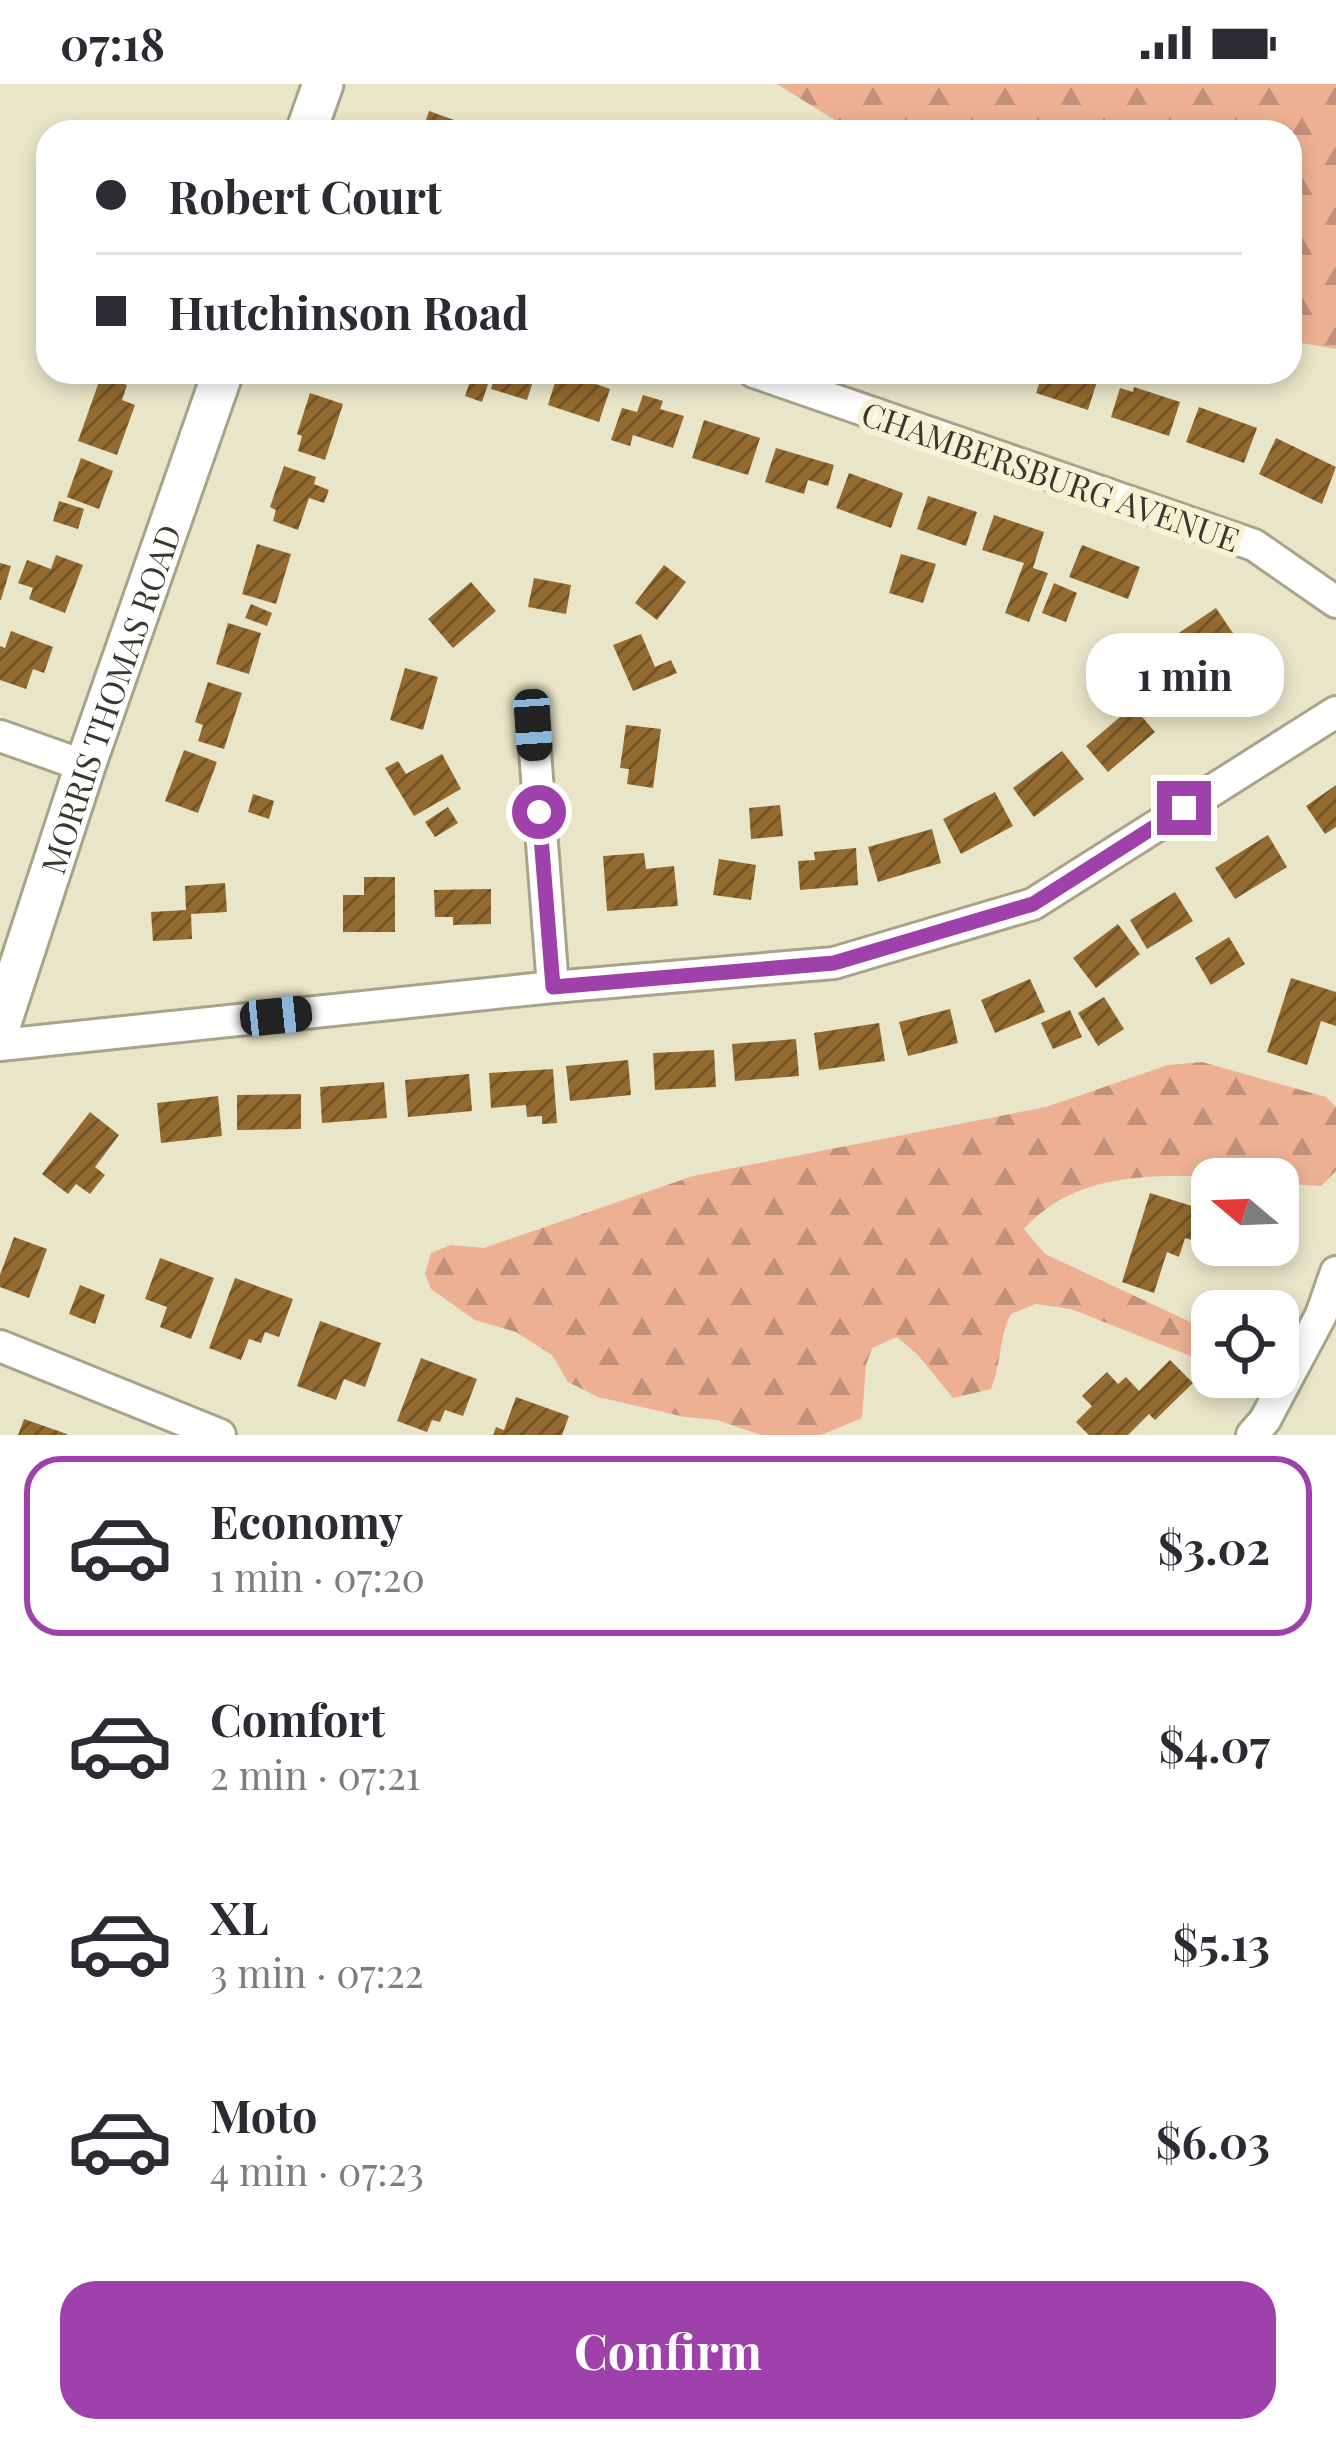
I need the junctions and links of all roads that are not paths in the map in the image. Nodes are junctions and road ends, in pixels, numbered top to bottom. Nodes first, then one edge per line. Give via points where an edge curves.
1 (322, 84) edge
2 (310, 120) edge
3 (219, 384) edge
4 (789, 384) edge
5 (1336, 602) edge
6 (1336, 712) edge
7 (533, 725) dead end
8 (0, 736) edge
9 (85, 766) junction
10 (553, 987) junction
11 (0, 1026) edge
12 (0, 1045) edge
13 (1336, 1272) edge
14 (0, 1346) edge
15 (220, 1435) edge
16 (1252, 1435) edge

1 - 2 main road
3 - 9 main road, MORRIS THOMAS ROAD
4 - 5 street, CHAMBERSBURG AVENUE via 1254,545
6 - 10 street via 1033,904 834,963
7 - 10 street
8 - 9 street
9 - 11 main road, MORRIS THOMAS ROAD
10 - 12 street
13 - 16 street via 1321,1315
14 - 15 street

